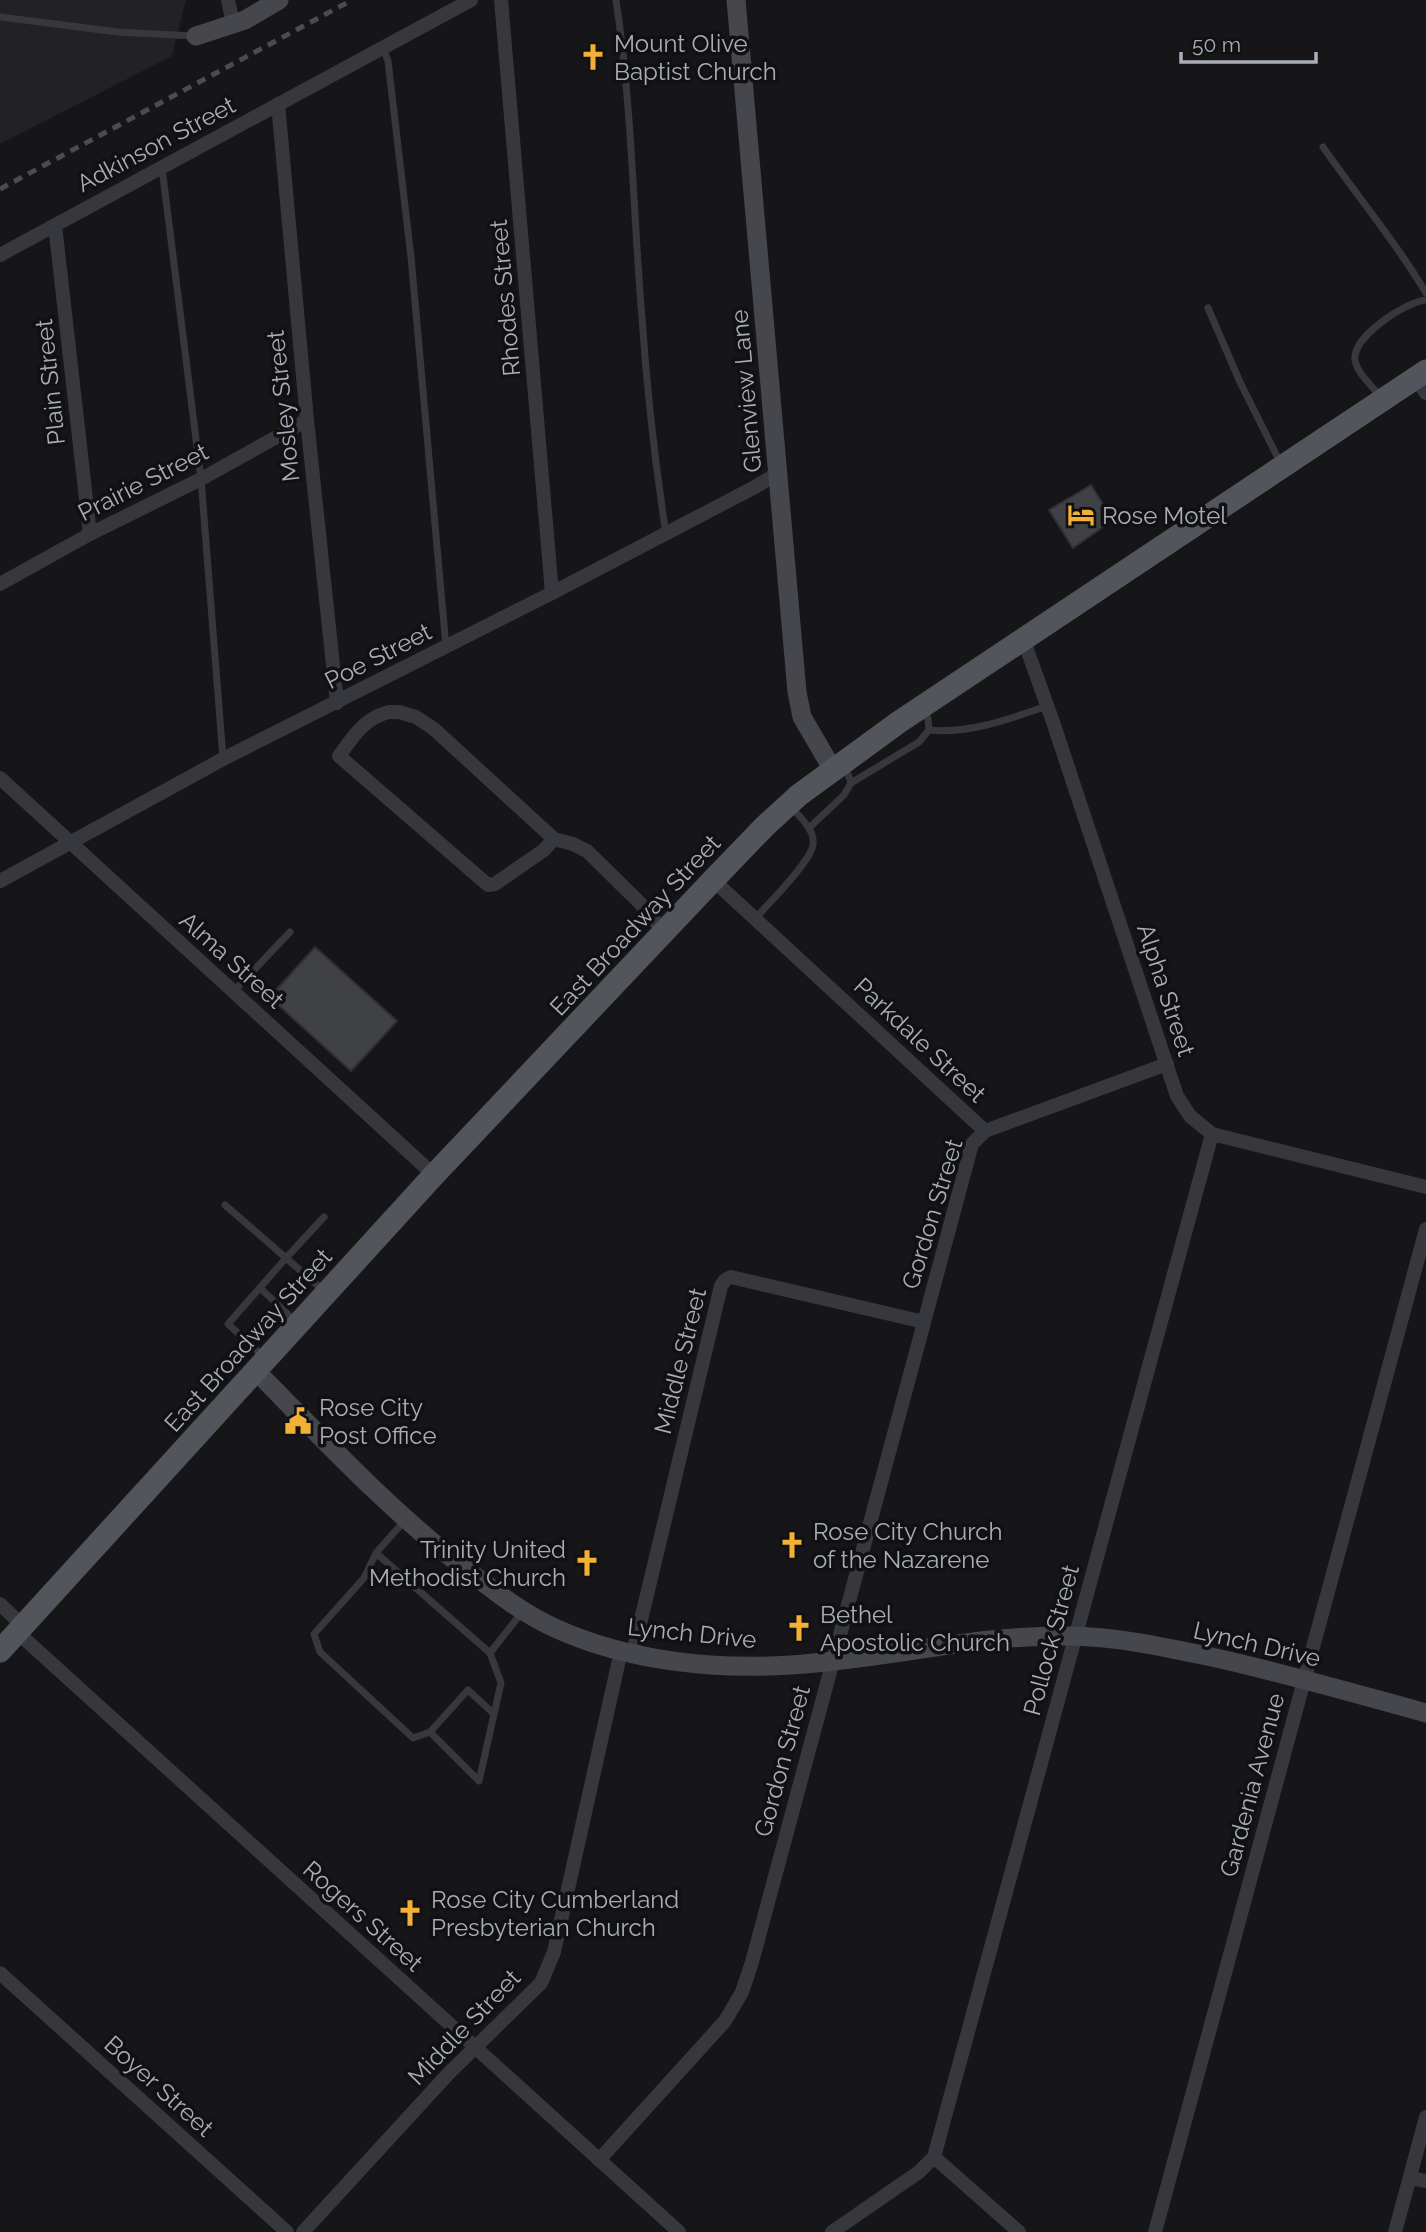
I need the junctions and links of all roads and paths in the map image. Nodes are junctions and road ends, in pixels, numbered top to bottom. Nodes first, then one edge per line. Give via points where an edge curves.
1 (228, 0) edge
2 (279, 0) edge
3 (471, 0) edge
4 (501, 0) edge
5 (616, 0) edge
6 (736, 0) edge
7 (0, 18) edge
8 (233, 24) junction
9 (196, 36) joint
10 (383, 47) junction
11 (278, 104) junction
12 (1323, 147) dead end
13 (162, 167) junction
14 (55, 225) junction
15 (0, 255) edge
16 (1426, 293) edge
17 (1426, 300) edge
18 (1208, 308) dead end
19 (1423, 381) edge
20 (1383, 401) junction
21 (307, 420) junction
22 (1283, 468) junction
23 (778, 473) junction
24 (201, 479) junction
25 (90, 534) junction
26 (666, 534) junction
27 (0, 584) edge
28 (552, 593) junction
29 (1024, 641) junction
30 (446, 647) junction
31 (337, 703) junction
32 (1047, 706) junction
33 (923, 707) junction
34 (929, 730) junction
35 (223, 759) junction
36 (843, 772) junction
37 (0, 778) edge
38 (788, 804) junction
39 (810, 827) junction
40 (554, 839) junction
41 (69, 842) junction
42 (713, 880) junction
43 (0, 881) edge
44 (755, 919) junction
45 (290, 932) dead end
46 (664, 932) junction
47 (233, 992) junction
48 (1167, 1064) junction
49 (985, 1131) junction
50 (1212, 1134) junction
51 (434, 1175) junction
52 (1426, 1187) edge
53 (225, 1205) dead end
54 (324, 1217) dead end
55 (1426, 1229) edge
56 (286, 1258) junction
57 (260, 1288) junction
58 (326, 1292) junction
59 (924, 1322) junction
60 (298, 1323) junction
61 (260, 1364) junction
62 (406, 1519) junction
63 (376, 1553) junction
64 (0, 1604) edge
65 (523, 1611) junction
66 (20, 1629) junction
67 (1076, 1636) junction
68 (0, 1651) edge
69 (627, 1652) junction
70 (490, 1653) junction
71 (833, 1661) junction
72 (1305, 1679) junction
73 (1426, 1713) edge
74 (494, 1714) junction
75 (430, 1732) junction
76 (0, 1973) edge
77 (475, 2047) junction
78 (1426, 2117) edge
79 (934, 2157) junction
80 (599, 2160) junction
81 (1410, 2178) junction
82 (1426, 2181) edge
83 (287, 2232) edge
84 (303, 2232) edge
85 (679, 2232) edge
86 (832, 2232) edge
87 (1019, 2232) edge
88 (1155, 2232) edge
89 (1395, 2232) edge

1 - 8 street
2 - 8 main road
3 - 10 street, Adkinson Street
4 - 28 street, Rhodes Street
5 - 26 lane via 642,317
6 - 23 main road, Glenview Lane
7 - 9 lane
8 - 9 main road
10 - 11 street, Adkinson Street
10 - 30 lane via 411,257
11 - 13 street, Adkinson Street
11 - 21 street, Mosley Street
12 - 16 lane
13 - 14 street, Adkinson Street
13 - 24 lane
14 - 15 street, Adkinson Street
14 - 25 street, Plain Street
17 - 20 lane via 1405,307 1357,346 1357,366
18 - 22 lane
19 - 20 main road, East Broadway Street
20 - 22 main road, East Broadway Street
21 - 24 street, Prairie Street
21 - 31 street, Mosley Street
22 - 29 main road, East Broadway Street
23 - 26 street, Poe Street
23 - 36 main road, Glenview Lane via 802,717
24 - 25 street, Prairie Street
24 - 35 lane
25 - 27 street, Prairie Street
26 - 28 street, Poe Street
28 - 30 street, Poe Street
29 - 32 street, Alpha Street
29 - 33 main road, East Broadway Street
30 - 31 street, Poe Street
31 - 35 street, Poe Street
32 - 34 lane via 956,732
32 - 48 street, Alpha Street
33 - 34 lane
33 - 36 main road, East Broadway Street
34 - 36 lane via 919,742
35 - 41 street, Poe Street
36 - 38 main road, East Broadway Street
36 - 39 lane via 844,795
37 - 41 street, Alma Street
38 - 39 lane
38 - 42 main road, East Broadway Street
39 - 44 lane via 813,844 806,860
40 - 40 street via 464,754 416,717 399,712 381,714 367,722 339,756 488,885 523,866
40 - 46 street via 587,851
41 - 43 street, Poe Street
41 - 47 street, Alma Street
42 - 44 street, Parkdale Street
42 - 46 main road, East Broadway Street
44 - 49 street, Parkdale Street
45 - 47 lane
46 - 51 main road, East Broadway Street
47 - 51 street, Alma Street
48 - 49 street, Parkdale Street
48 - 50 street, Alpha Street via 1183,1107
49 - 59 street, Gordon Street via 972,1144
50 - 52 street, Alpha Street
50 - 67 street, Pollock Street
51 - 58 main road, East Broadway Street
53 - 56 lane
54 - 56 lane
55 - 72 street, Gardenia Avenue
56 - 57 lane
56 - 58 lane
57 - 60 lane
57 - 61 lane via 228,1324
58 - 60 main road, East Broadway Street
59 - 69 street, Middle Street via 731,1277 724,1280
59 - 71 street, Gordon Street
60 - 61 main road, East Broadway Street
61 - 62 main road, Lynch Drive via 331,1447
61 - 66 main road, East Broadway Street
62 - 63 lane
62 - 65 main road, Lynch Drive
63 - 70 lane
63 - 75 lane via 364,1577 314,1634 320,1651 413,1738
64 - 66 street, Rogers Street
65 - 69 main road, Lynch Drive via 603,1648
65 - 70 lane
66 - 68 main road, East Broadway Street
66 - 77 street, Rogers Street
67 - 71 main road, Lynch Drive via 1015,1636
67 - 72 main road, Lynch Drive via 1172,1648
67 - 79 street, Pollock Street
69 - 71 main road, Lynch Drive via 719,1665
69 - 77 street, Middle Street via 554,1952 541,1983
70 - 74 lane via 500,1683
71 - 80 street, Gordon Street via 742,1992 725,2021
72 - 73 main road, Lynch Drive
72 - 88 street, Gardenia Avenue
74 - 75 lane via 468,1690
74 - 75 lane via 479,1781
76 - 83 street, Boyer Street
77 - 80 street, Rogers Street
77 - 84 street, Middle Street
78 - 81 street
79 - 86 street
79 - 87 street
80 - 85 street, Rogers Street
81 - 82 street
81 - 89 street

